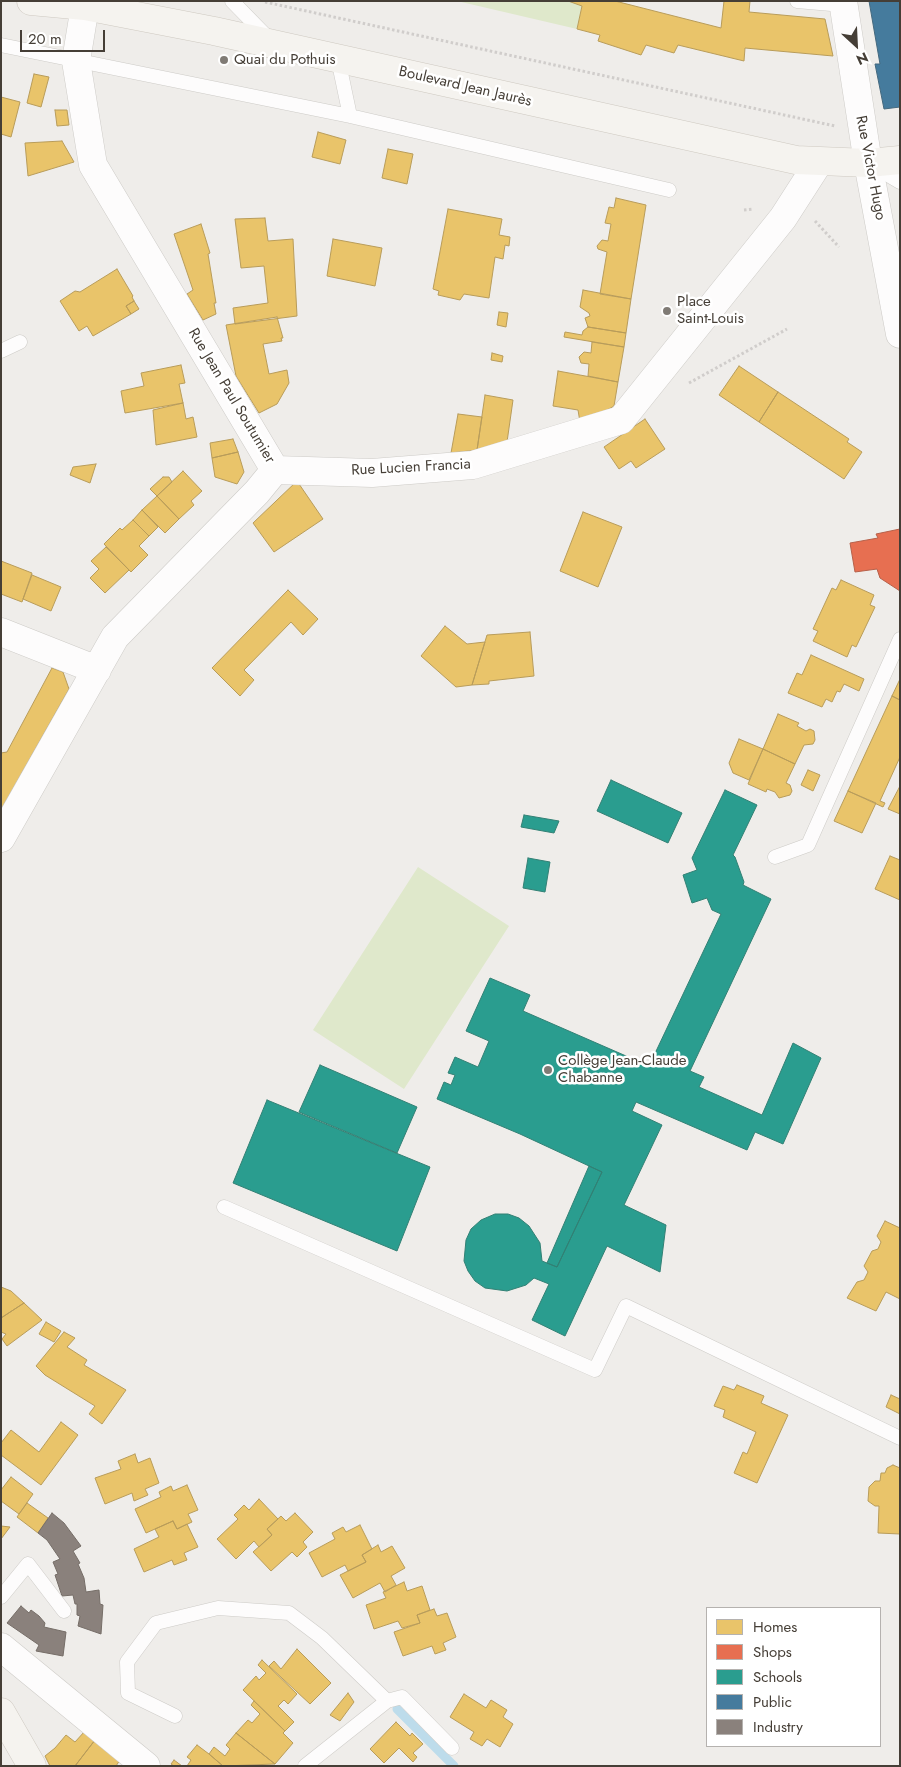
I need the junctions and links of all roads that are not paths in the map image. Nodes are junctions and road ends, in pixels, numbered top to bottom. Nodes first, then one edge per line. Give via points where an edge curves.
1 (32, 1) edge
2 (232, 1) edge
3 (797, 1) edge
4 (843, 3) edge
5 (86, 6) junction
6 (274, 44) junction
7 (1, 45) edge
8 (338, 58) junction
9 (76, 60) junction
10 (350, 116) junction
11 (900, 160) edge
12 (820, 162) junction
13 (868, 163) junction
14 (900, 182) edge
15 (669, 190) dead end
16 (900, 334) edge
17 (20, 342) dead end
18 (1, 351) edge
19 (275, 470) junction
20 (1, 632) edge
21 (900, 638) edge
22 (97, 670) junction
23 (1, 838) edge
24 (775, 857) dead end
25 (224, 1207) dead end
26 (900, 1438) edge
27 (1, 1597) edge
28 (64, 1612) dead end
29 (1, 1647) edge
30 (387, 1701) junction
31 (1, 1712) edge
32 (175, 1716) dead end
33 (452, 1748) dead end
34 (32, 1766) edge
35 (146, 1766) edge
36 (305, 1766) edge

1 - 5 main road, Boulevard Jean Jaurès
2 - 6 lane
3 - 4 lane
4 - 13 street, Rue Victor Hugo
5 - 6 main road, Boulevard Jean Jaurès
5 - 9 street, Rue Jean Paul Soutumier
6 - 8 main road, Boulevard Jean Jaurès
7 - 9 lane
8 - 10 lane
8 - 12 main road, Boulevard Jean Jaurès via 768,154
9 - 10 lane
9 - 19 street, Rue Jean Paul Soutumier via 93,165
10 - 15 lane
11 - 13 main road, Boulevard Jean Jaurès
12 - 13 main road, Boulevard Jean Jaurès
12 - 19 street, Rue Lucien Francia via 783,218 621,420 473,466 372,474
13 - 14 lane
13 - 16 street, Rue Victor Hugo
17 - 18 lane
19 - 22 street, Rue Jean Paul Soutumier via 115,637
20 - 22 street
21 - 24 lane via 808,845
22 - 23 street, Rue Jean Paul Soutumier
25 - 26 lane via 595,1370 626,1306
27 - 28 lane via 28,1564
29 - 35 street
30 - 32 lane via 322,1638 289,1613 218,1608 156,1623 127,1662 128,1693
30 - 33 lane via 402,1697
30 - 36 lane
31 - 34 main road

